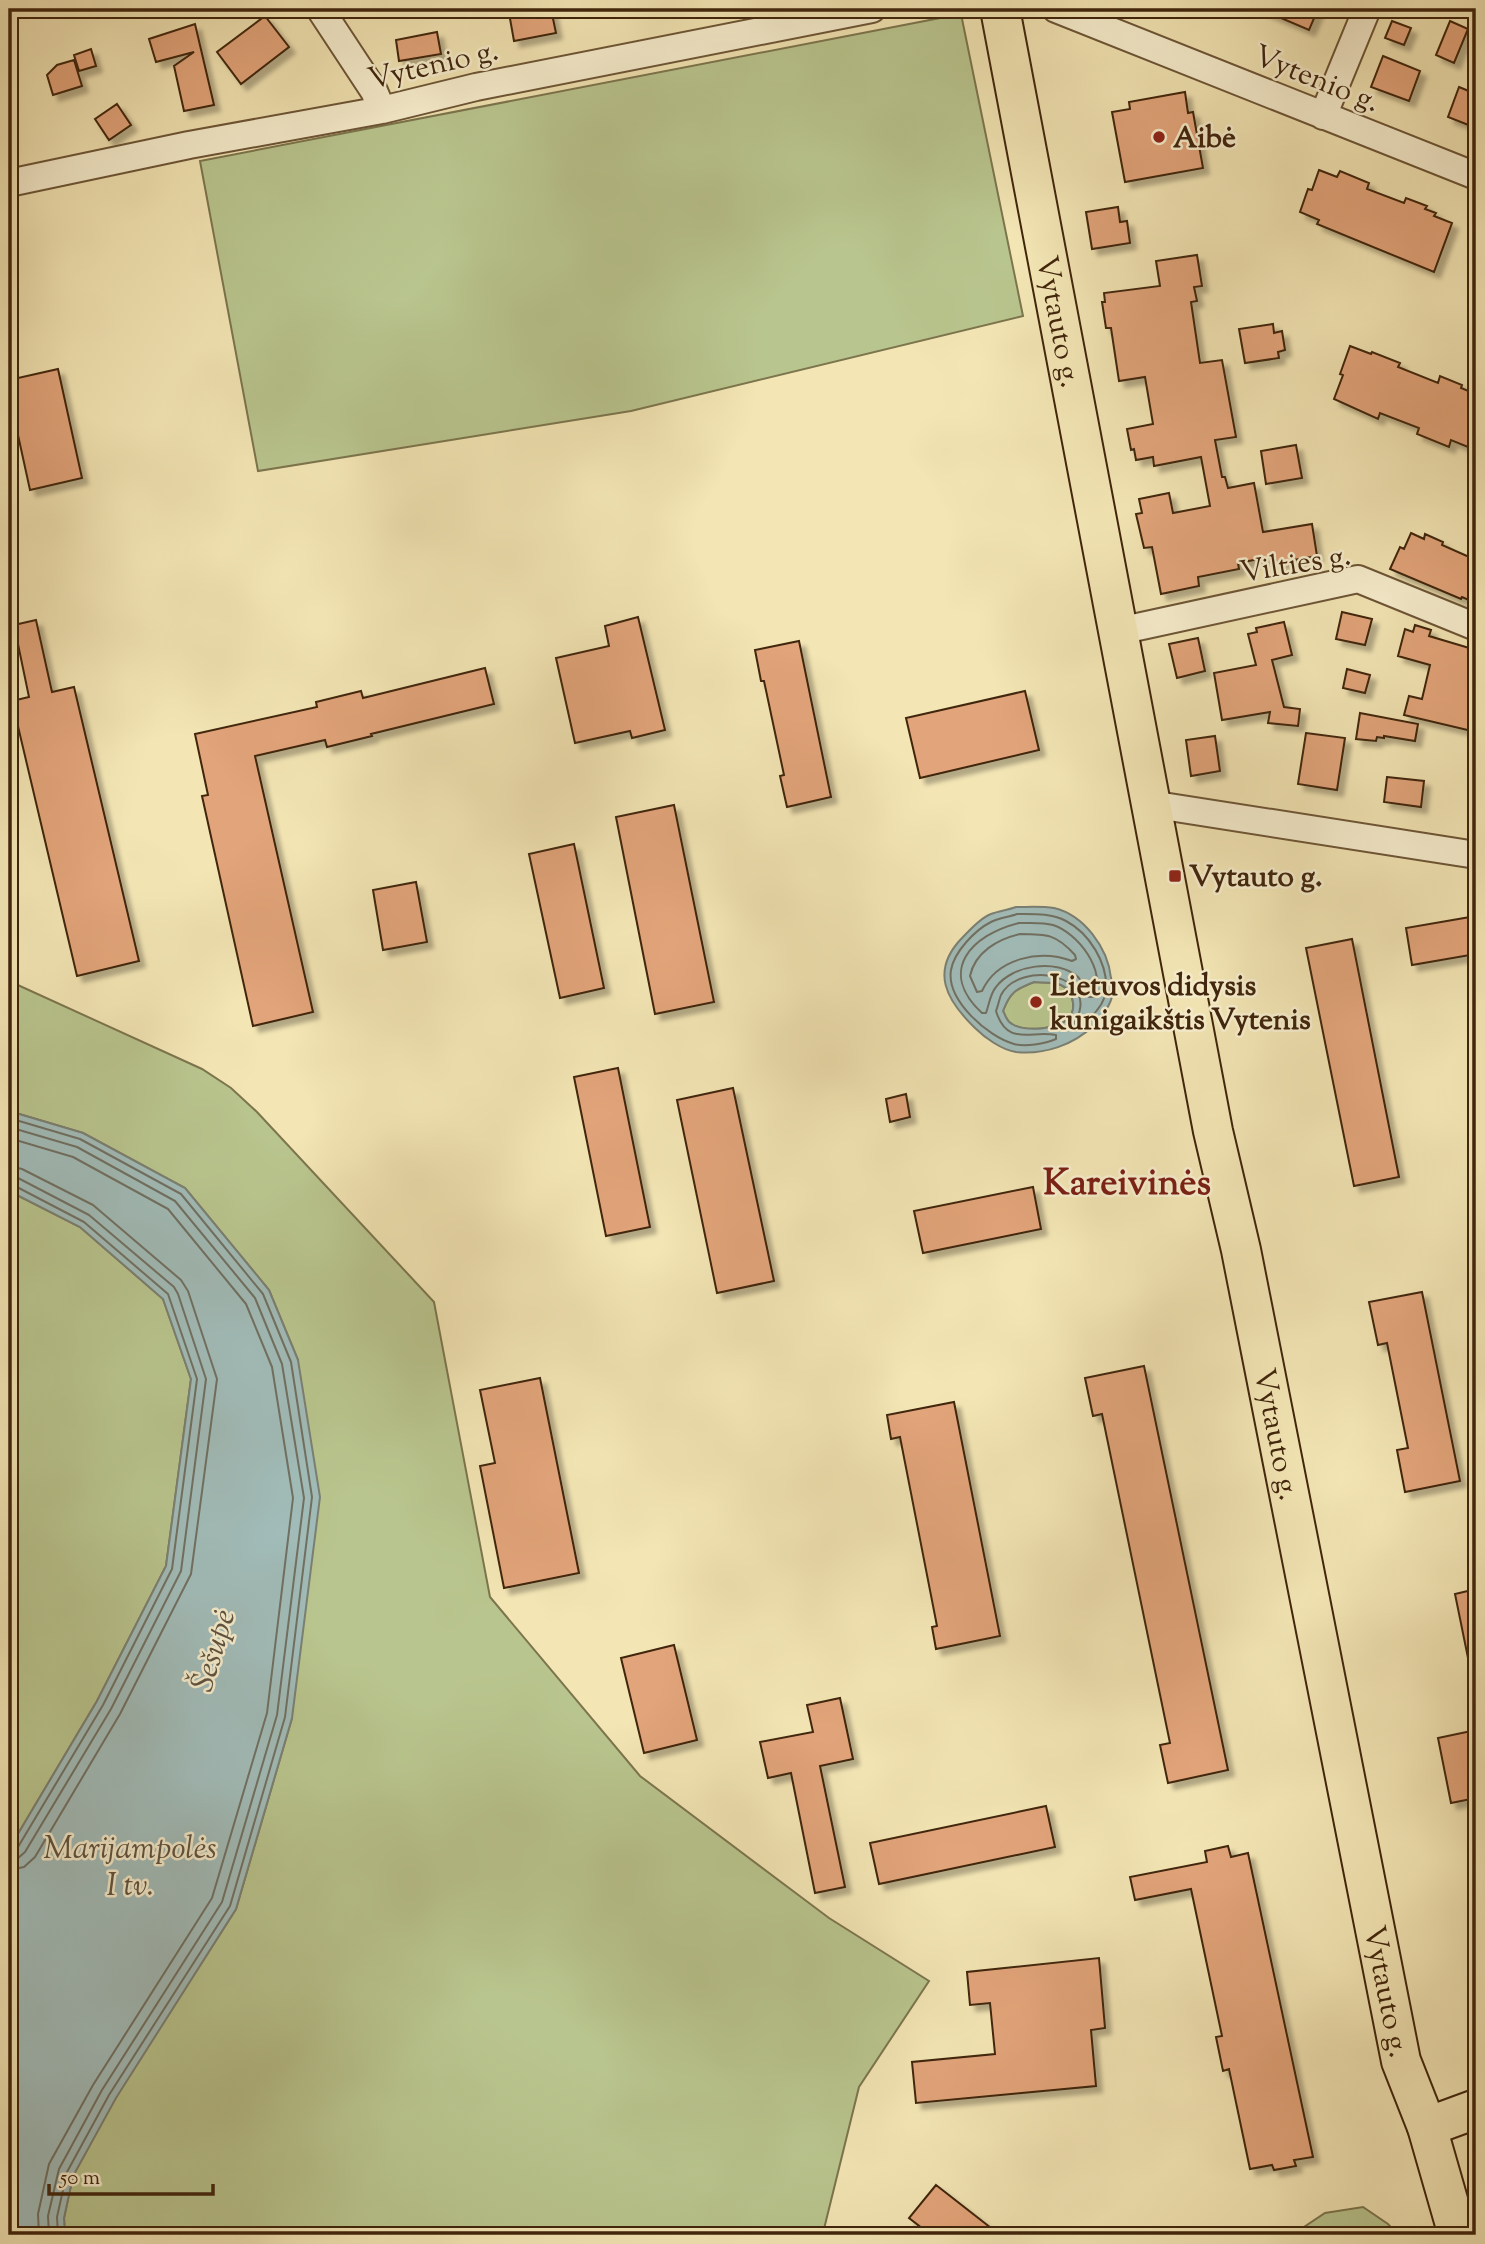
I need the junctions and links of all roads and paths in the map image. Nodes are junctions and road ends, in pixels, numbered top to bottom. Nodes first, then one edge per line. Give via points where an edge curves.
1 (320, 9) edge
2 (872, 9) edge
3 (1000, 9) edge
4 (1056, 9) edge
5 (1367, 9) edge
6 (382, 110) junction
7 (1323, 116) junction
8 (1476, 176) edge
9 (9, 183) edge
10 (1476, 627) edge
11 (1119, 631) junction
12 (1150, 804) junction
13 (1476, 855) edge
14 (1476, 2109) edge
15 (1427, 2127) junction
16 (1457, 2230) edge

1 - 6 street
2 - 6 street, Vytenio g.
3 - 11 main road, Vytauto g.
4 - 7 street, Vytenio g.
5 - 7 street
6 - 9 street, Vytenio g.
7 - 8 street, Vytenio g.
10 - 11 street, Vilties g. via 1358,579
11 - 12 main road, Vytauto g.
12 - 13 street
12 - 15 main road, Vytauto g. via 1401,2060
14 - 15 main road
15 - 16 main road, Vytauto g.

